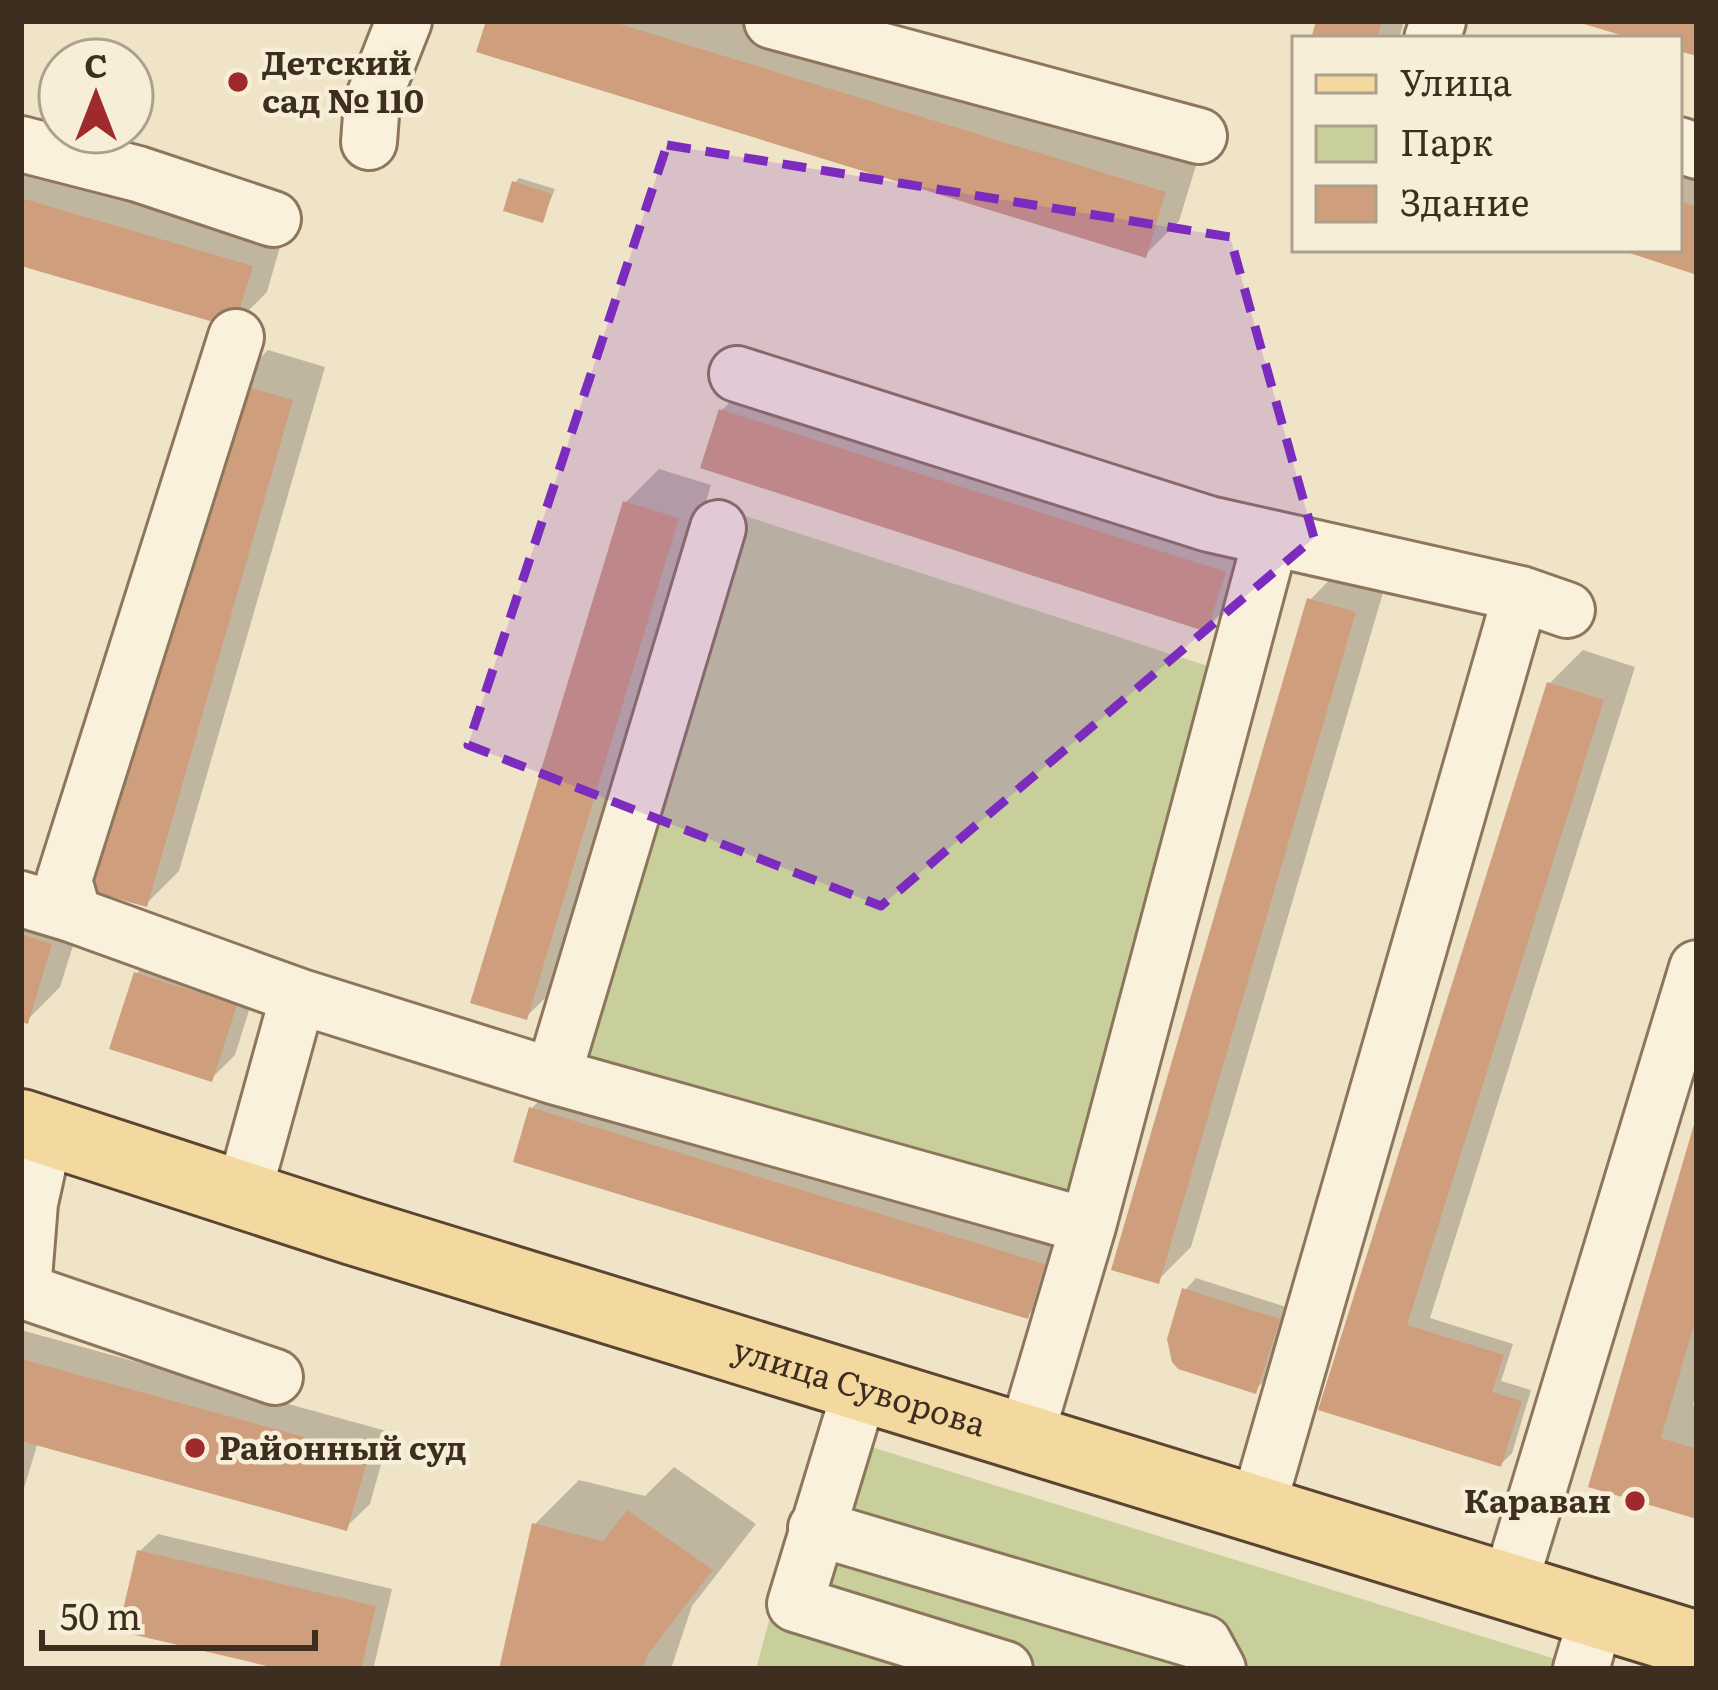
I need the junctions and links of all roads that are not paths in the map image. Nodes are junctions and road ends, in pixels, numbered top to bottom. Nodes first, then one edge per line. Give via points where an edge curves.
1 (404, 21) edge
2 (772, 21) edge
3 (1199, 136) dead end
4 (369, 142) dead end
5 (21, 144) edge
6 (273, 219) dead end
7 (236, 337) dead end
8 (737, 374) dead end
9 (718, 528) dead end
10 (1271, 538) junction
11 (21, 899) edge
12 (74, 915) junction
13 (1697, 968) edge
14 (298, 996) junction
15 (553, 1076) junction
16 (34, 1127) edge
17 (243, 1195) junction
18 (1088, 1226) junction
19 (275, 1377) dead end
20 (861, 1388) junction
21 (1025, 1439) junction
22 (1257, 1510) junction
23 (816, 1528) junction
24 (1509, 1588) junction
25 (1589, 1642) edge
26 (1697, 1645) edge
27 (1005, 1669) edge
28 (1218, 1669) edge

1 - 4 lane via 372,101
2 - 3 lane
5 - 6 lane
7 - 12 lane via 64,880
8 - 10 lane
9 - 15 lane
10 - 18 lane
10 - 22 lane via 1544,602
11 - 12 lane
12 - 14 lane
13 - 24 lane
14 - 15 lane
14 - 17 lane
15 - 18 lane
16 - 17 main road, улица Суворова
16 - 19 lane via 23,1291
17 - 20 main road, улица Суворова
18 - 21 lane
20 - 21 main road, улица Суворова
20 - 23 lane
21 - 22 main road, улица Суворова
22 - 24 main road, улица Суворова
23 - 27 lane via 795,1604
23 - 28 lane via 1204,1643
24 - 25 main road, улица Суворова
25 - 26 main road, улица Суворова

